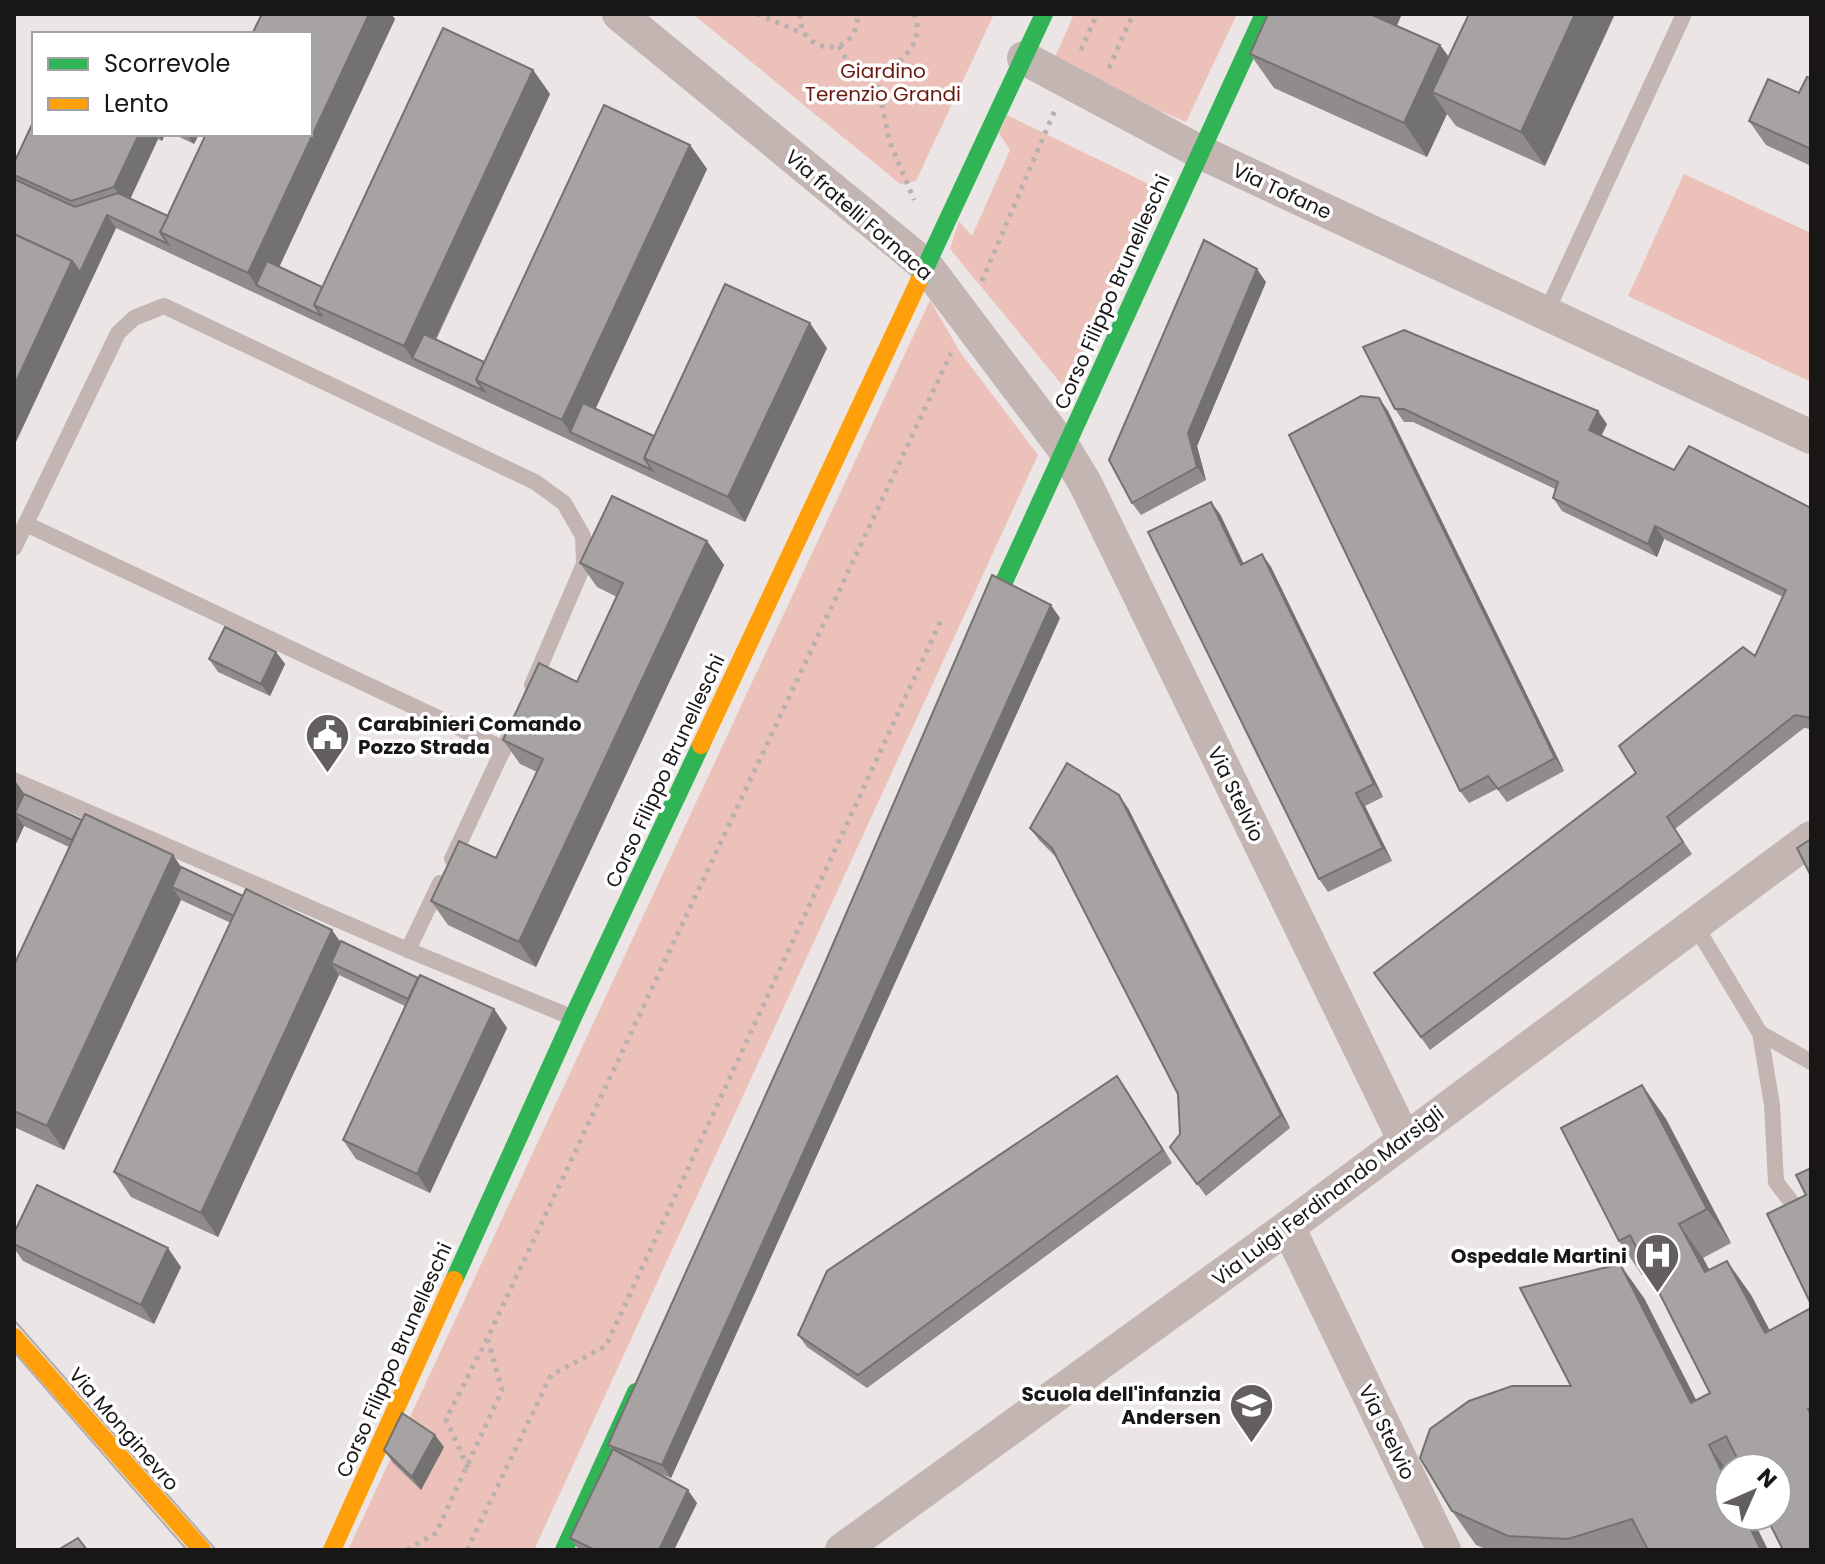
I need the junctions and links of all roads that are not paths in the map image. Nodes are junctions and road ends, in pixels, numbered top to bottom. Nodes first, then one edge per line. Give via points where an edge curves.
1 (619, 14) edge
2 (1044, 14) edge
3 (1264, 14) edge
4 (1684, 14) edge
5 (1024, 58) junction
6 (1200, 152) junction
7 (927, 267) junction
8 (1545, 315) junction
9 (1811, 437) edge
10 (1065, 450) junction
11 (26, 524) junction
12 (14, 548) edge
13 (975, 645) edge
14 (504, 749) junction
15 (14, 780) edge
16 (1811, 838) edge
17 (1695, 925) junction
18 (408, 950) junction
19 (573, 1017) junction
20 (1760, 1033) junction
21 (1811, 1062) edge
22 (1404, 1139) junction
23 (1811, 1218) edge
24 (1288, 1227) junction
25 (14, 1337) edge
26 (642, 1378) edge
27 (202, 1550) edge
28 (332, 1550) edge
29 (564, 1550) edge
30 (842, 1550) edge
31 (1444, 1550) edge

1 - 7 street, Via fratelli Fornaca
2 - 5 street, Corso Filippo Brunelleschi
3 - 6 street, Corso Filippo Brunelleschi
4 - 8 lane
5 - 6 street, Via Tofane
5 - 7 street, Corso Filippo Brunelleschi
6 - 8 street, Via Tofane
6 - 10 street, Corso Filippo Brunelleschi
7 - 10 street, Via fratelli Fornaca
7 - 19 street, Corso Filippo Brunelleschi
8 - 9 street, Via Tofane
10 - 13 street, Corso Filippo Brunelleschi
10 - 22 street, Via Stelvio
11 - 12 lane
11 - 14 lane
11 - 14 lane via 118,333 134,318 164,306 535,482 564,503 583,536 584,564
14 - 18 lane
15 - 18 lane
16 - 17 street, Via Luigi Ferdinando Marsigli
17 - 20 lane
17 - 22 street, Via Luigi Ferdinando Marsigli
18 - 19 lane
19 - 28 street, Corso Filippo Brunelleschi
20 - 21 lane
20 - 23 lane via 1772,1105 1776,1182 1803,1217
22 - 24 street, Via Luigi Ferdinando Marsigli
24 - 30 street, Via Luigi Ferdinando Marsigli
24 - 31 street, Via Stelvio
25 - 27 street, Via Monginevro
26 - 29 street

